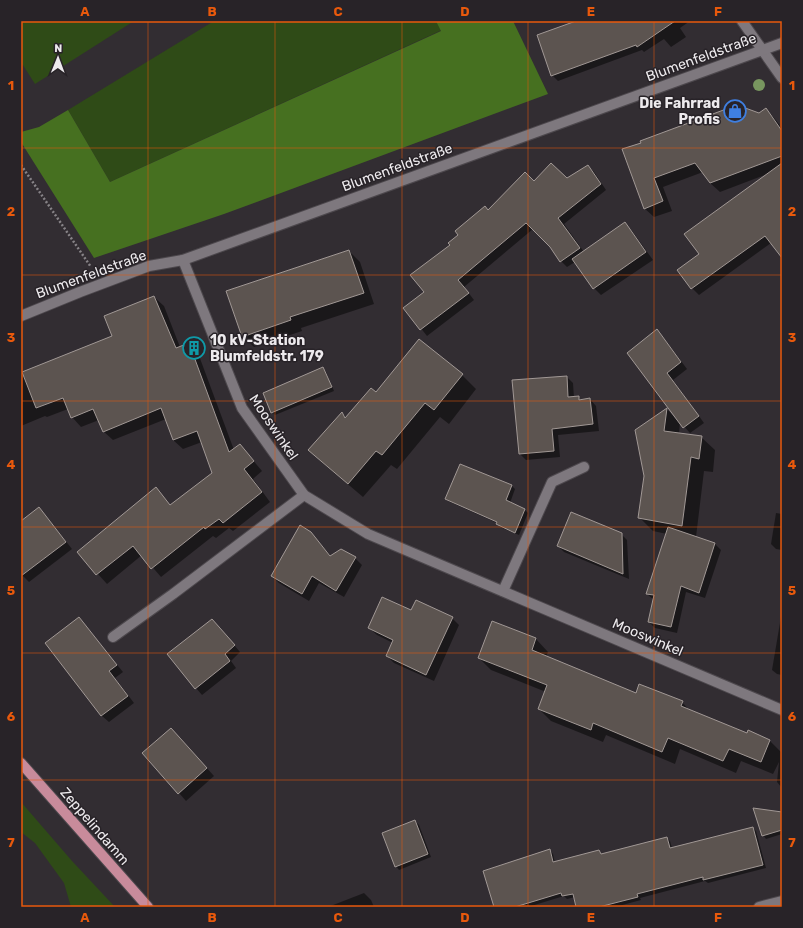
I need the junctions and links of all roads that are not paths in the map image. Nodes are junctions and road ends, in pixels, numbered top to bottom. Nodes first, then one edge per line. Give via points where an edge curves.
1 (742, 21) edge
2 (782, 43) edge
3 (762, 49) junction
4 (782, 78) edge
5 (183, 260) junction
6 (21, 316) edge
7 (584, 467) dead end
8 (304, 494) junction
9 (503, 591) junction
10 (113, 637) dead end
11 (782, 710) edge
12 (21, 762) edge
13 (782, 901) edge
14 (148, 907) edge
15 (759, 907) edge

1 - 3 street
2 - 3 street, Blumenfeldstraße
3 - 4 street
3 - 5 street, Blumenfeldstraße
5 - 6 street, Blumenfeldstraße via 149,266
5 - 8 street, Mooswinkel via 242,408
7 - 9 street via 552,482
8 - 9 street, Mooswinkel via 368,534
8 - 10 street
9 - 11 street, Mooswinkel
12 - 14 main road, Zeppelindamm
13 - 15 street

